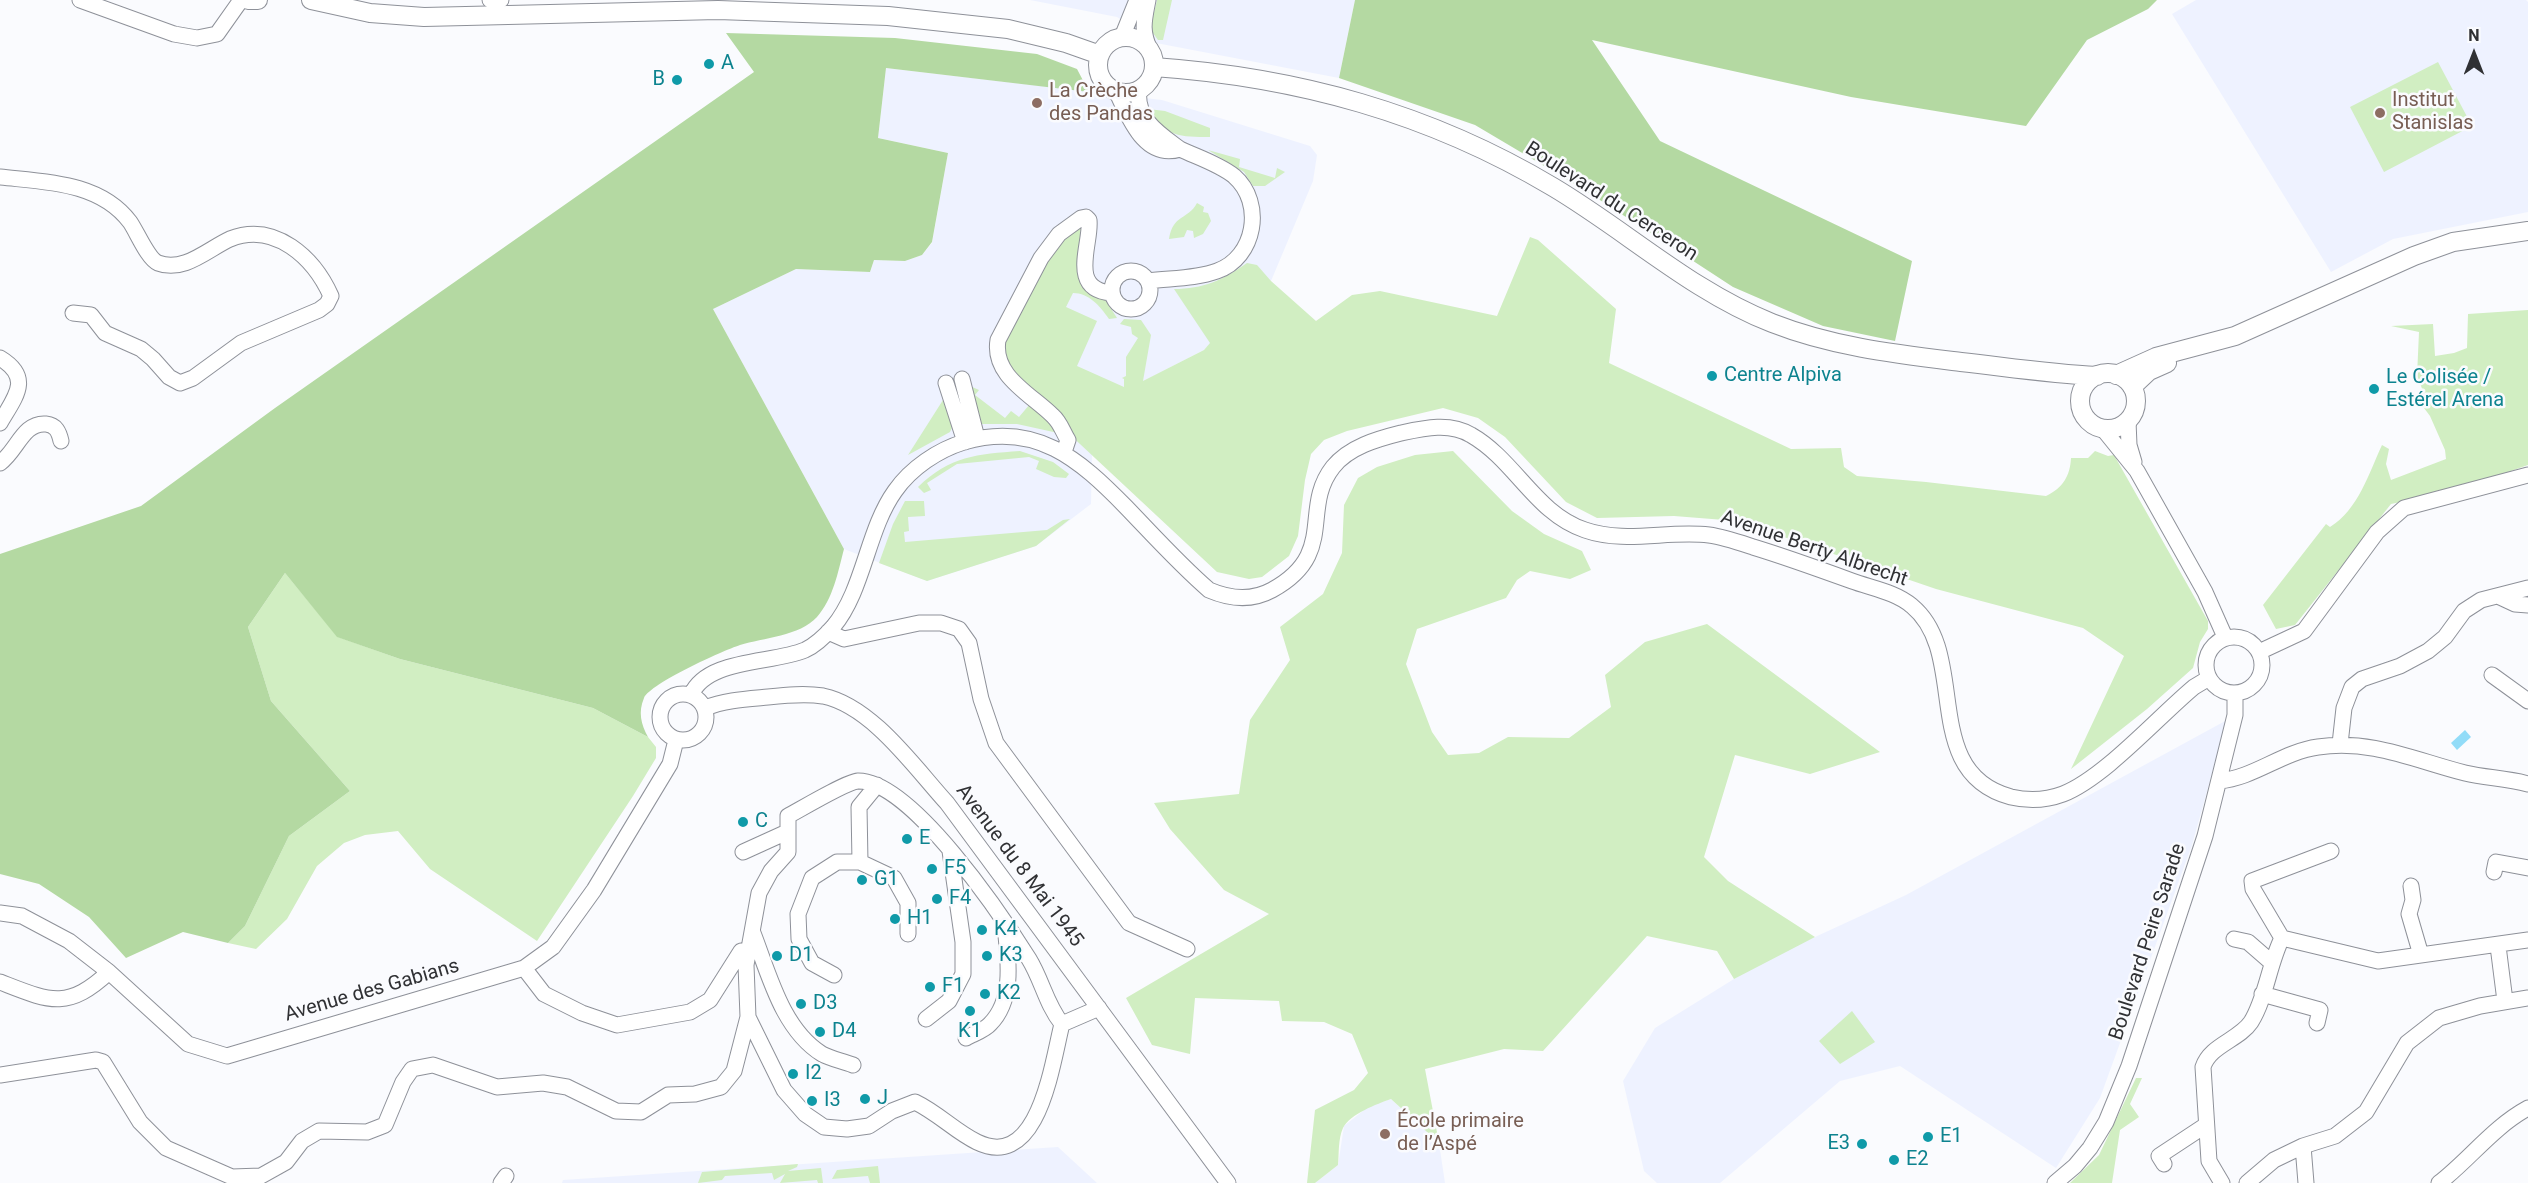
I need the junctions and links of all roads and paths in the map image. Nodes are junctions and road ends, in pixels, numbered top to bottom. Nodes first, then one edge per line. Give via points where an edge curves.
1 (80, 0) edge
2 (241, 0) edge
3 (248, 0) edge
4 (258, 0) edge
5 (312, 0) edge
6 (490, 0) edge
7 (501, 0) edge
8 (1137, 0) edge
9 (1148, 0) edge
10 (1122, 37) junction
11 (1100, 55) junction
12 (1152, 58) junction
13 (1139, 90) junction
14 (1116, 91) junction
15 (1175, 150) junction
16 (0, 177) edge
17 (2528, 231) edge
18 (2528, 242) edge
19 (1148, 281) junction
20 (1112, 293) junction
21 (73, 313) dead end
22 (0, 357) edge
23 (2043, 372) junction
24 (2116, 375) junction
25 (2097, 376) junction
26 (962, 379) dead end
27 (946, 383) dead end
28 (2132, 387) junction
29 (2080, 398) junction
30 (2128, 421) junction
31 (0, 423) edge
32 (2103, 429) junction
33 (971, 440) junction
34 (61, 441) dead end
35 (1064, 452) junction
36 (0, 464) edge
37 (2137, 471) junction
38 (2528, 475) edge
39 (2528, 588) edge
40 (2500, 597) junction
41 (2528, 605) edge
42 (828, 632) junction
43 (2225, 638) junction
44 (2259, 652) junction
45 (2492, 675) dead end
46 (2209, 678) junction
47 (2235, 693) junction
48 (2525, 693) edge
49 (691, 695) junction
50 (705, 708) junction
51 (676, 740) junction
52 (2340, 744) junction
53 (2219, 781) junction
54 (2528, 784) edge
55 (877, 785) junction
56 (787, 832) junction
57 (950, 848) junction
58 (2331, 851) dead end
59 (743, 852) dead end
60 (860, 862) junction
61 (2528, 868) edge
62 (2494, 872) dead end
63 (2411, 886) dead end
64 (0, 913) edge
65 (1005, 926) junction
66 (753, 933) junction
67 (908, 934) dead end
68 (2282, 938) junction
69 (2234, 939) dead end
70 (2528, 940) edge
71 (2498, 946) junction
72 (1187, 949) dead end
73 (2421, 955) junction
74 (743, 958) junction
75 (2271, 962) junction
76 (524, 968) junction
77 (109, 972) junction
78 (834, 975) dead end
79 (0, 982) edge
80 (2262, 994) junction
81 (2528, 998) edge
82 (2505, 1001) junction
83 (1099, 1008) junction
84 (748, 1017) junction
85 (926, 1019) dead end
86 (2317, 1023) dead end
87 (1062, 1024) junction
88 (966, 1038) dead end
89 (853, 1065) dead end
90 (0, 1075) edge
91 (2528, 1108) edge
92 (2206, 1125) junction
93 (2303, 1146) junction
94 (2164, 1164) dead end
95 (2459, 1167) junction
96 (1228, 1183) edge
97 (2055, 1183) edge
98 (2223, 1183) edge
99 (2247, 1183) edge
100 (2306, 1183) edge
101 (2439, 1183) edge
102 (2452, 1183) edge

1 - 2 street via 174,34 197,38 217,34
3 - 4 main road
5 - 11 main road via 370,13 424,17 718,10 888,16 1008,29
6 - 7 street
8 - 10 street
9 - 12 street via 1143,36
10 - 11 main road via 1109,43
10 - 12 main road via 1138,40
11 - 14 main road via 1099,72
12 - 13 main road via 1147,84
12 - 23 main road, Boulevard du Cerceron via 1306,89 1399,114 1455,135 1555,188 1694,283 1773,323 1867,350
13 - 14 main road
13 - 15 street via 1145,120
14 - 15 street via 1134,130 1156,148
15 - 19 street via 1233,176 1251,203 1250,233 1241,255 1223,268 1196,276
16 - 21 street via 94,192 129,221 149,257 157,263 183,263 233,238 268,235 292,246 310,262 331,296 319,310 241,343 180,383 141,350 105,333 91,315
17 - 24 main road via 2453,243 2424,253 2235,336 2156,357
18 - 28 main road via 2460,254 2421,266 2280,331 2221,352 2163,364
19 - 20 street via 1139,272 1119,274
19 - 20 street via 1150,292 1146,302 1137,308 1126,309 1116,303
20 - 35 street via 1091,283 1084,272 1090,226 1086,217 1081,218 1059,234 1041,258 998,340 1001,365 1012,380 1055,418 1068,440
22 - 31 street via 13,366 20,379 17,394
23 - 25 main road, Boulevard du Cerceron
23 - 29 main road, Boulevard du Cerceron
24 - 25 main road
24 - 28 main road
25 - 29 main road via 2086,383
26 - 33 street
27 - 33 street
28 - 30 main road via 2135,404
29 - 32 main road via 2083,415
30 - 32 main road
30 - 37 street via 2129,444
32 - 37 street
33 - 35 street, Avenue Berty Albrecht via 1013,436
33 - 42 street, Avenue Berty Albrecht via 932,456 895,490 848,601
34 - 36 street via 51,424 37,424 26,431
35 - 46 street, Avenue Berty Albrecht via 1095,475 1209,590 1224,596 1255,597 1284,583 1306,561 1324,483 1342,458 1368,443 1408,432 1434,427 1461,430 1484,444 1554,513 1577,527 1618,536 1711,535 1802,562 1910,604 1926,620 1935,639 1951,732 1962,759 1982,782 2011,797 2052,798 2083,784
37 - 43 street via 2205,592
38 - 44 street via 2404,508 2377,532 2304,631
39 - 40 street
40 - 41 street
40 - 52 street via 2481,600 2464,611 2445,637 2428,651 2352,687 2342,718
42 - 49 street, Avenue Berty Albrecht via 804,650 707,676 696,684
42 - 72 street via 844,639 919,623 941,623 959,629 969,643 981,699 996,742 1129,923
43 - 44 street via 2249,640
43 - 46 street via 2207,654
44 - 47 street via 2262,661 2258,679
45 - 48 street
46 - 47 street via 2220,689
47 - 53 street, Boulevard Peire Sarade via 2235,715
49 - 50 street
49 - 51 street via 669,698 660,710 660,724
50 - 51 street via 705,723 698,735
50 - 83 street, Avenue du 8 Mai 1945 via 729,701 798,694 823,696 861,713 947,803
51 - 76 street, Avenue des Gabians via 670,764 594,890 553,947
52 - 53 street via 2314,747 2239,778
52 - 54 street via 2391,750 2466,773
53 - 97 street, Boulevard Peire Sarade via 2171,944 2116,1099 2090,1148
55 - 56 street via 856,781 818,800 788,816
55 - 57 street via 909,807
55 - 60 street via 859,807
56 - 59 street
56 - 66 street via 788,852 759,893
57 - 65 street
57 - 85 street via 963,942 963,974 949,1001
58 - 68 street via 2252,881
60 - 67 street via 894,878 908,903
60 - 78 street via 837,862 812,878 798,914 799,939 812,963
61 - 62 street via 2496,862
63 - 73 street via 2409,914
64 - 77 street, Avenue des Gabians via 22,916 69,940
65 - 87 street via 1030,961 1051,1009
65 - 88 street via 1009,975 1003,1002 990,1024
66 - 74 street
66 - 89 street via 783,1009 806,1043 824,1055
68 - 73 street via 2378,961
68 - 75 street
69 - 75 street via 2248,942
70 - 71 street
71 - 73 street
71 - 82 street
74 - 76 street via 710,1000 690,1012 617,1025 544,994
74 - 84 street
75 - 80 street
76 - 77 street, Avenue des Gabians via 227,1056 188,1044
77 - 79 street via 94,986 69,998 35,997
80 - 86 street via 2320,1010
80 - 92 street via 2250,1024 2204,1061
81 - 82 street
82 - 93 street via 2439,1018 2407,1043 2366,1112 2335,1136
83 - 87 street
83 - 96 street, Avenue du 8 Mai 1945
84 - 87 street via 784,1090 805,1114 824,1127 869,1126 915,1102 976,1142 998,1148 1018,1142 1033,1122
84 - 90 street via 734,1071 721,1086 695,1094 668,1095 641,1112 616,1112 567,1087 543,1083 497,1087 433,1065 412,1069 385,1125 367,1132 319,1131 302,1142 286,1162 261,1176 232,1177 166,1148 140,1122 103,1062
91 - 95 street via 2489,1135
92 - 94 street via 2159,1156
92 - 98 street via 2209,1161
93 - 99 street via 2274,1160
93 - 100 street
95 - 101 street
95 - 102 street

